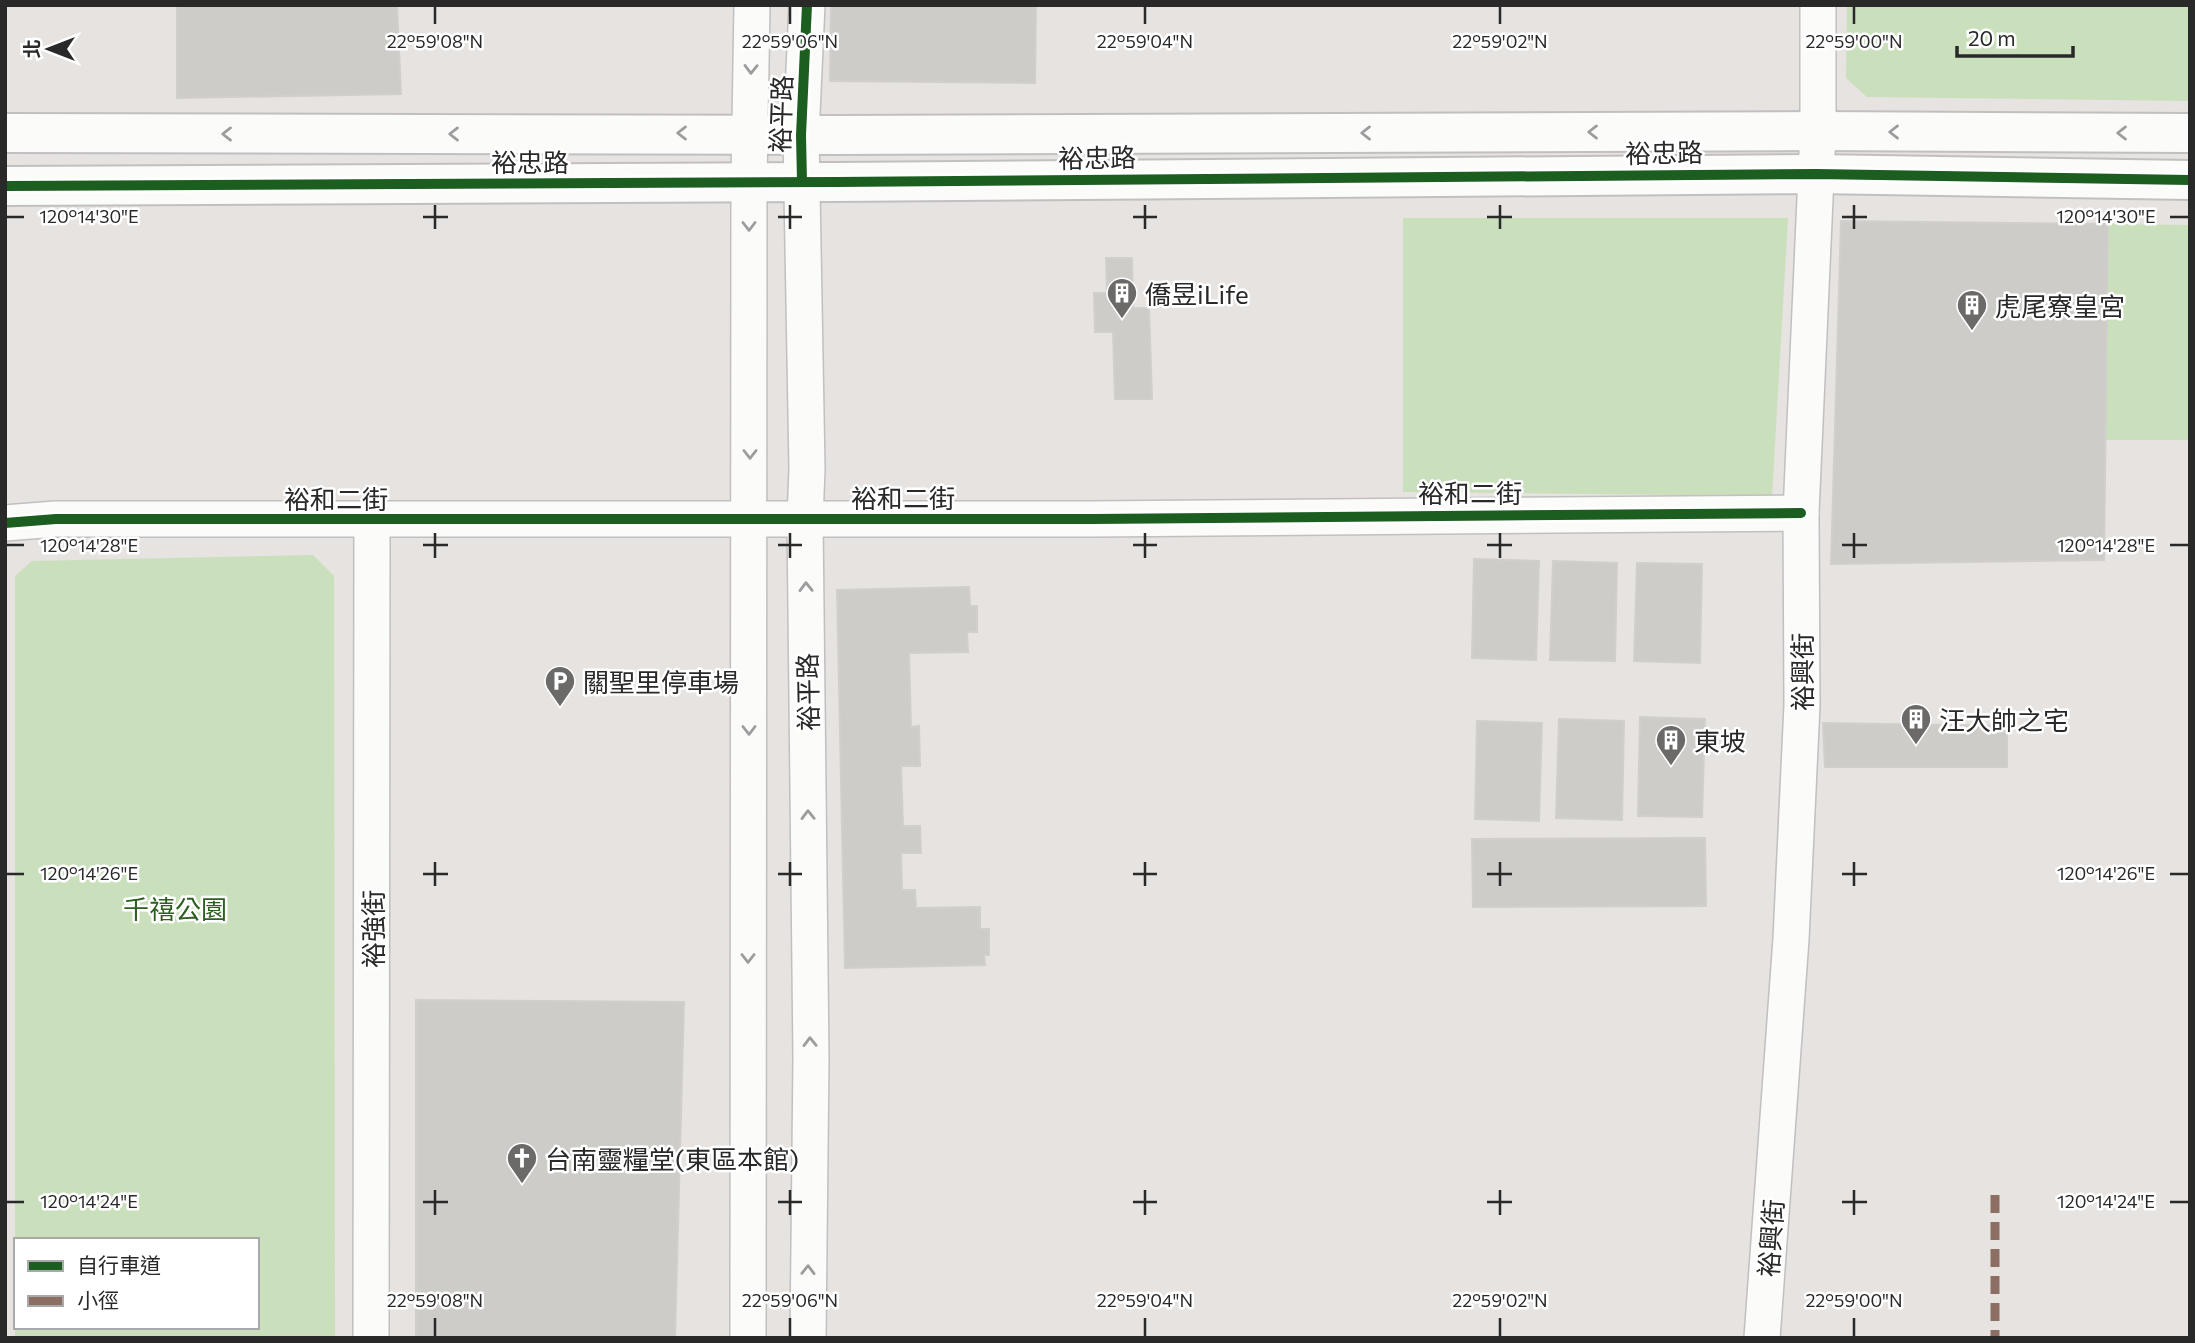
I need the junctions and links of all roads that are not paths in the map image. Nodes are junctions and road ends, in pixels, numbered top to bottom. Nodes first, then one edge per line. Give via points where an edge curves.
1 (752, 5) edge
2 (807, 5) edge
3 (1818, 5) edge
4 (1818, 131) junction
5 (5, 133) edge
6 (750, 133) junction
7 (2190, 133) edge
8 (801, 135) junction
9 (1816, 174) junction
10 (2190, 180) edge
11 (749, 182) junction
12 (802, 182) junction
13 (5, 186) edge
14 (1801, 513) junction
15 (749, 520) junction
16 (805, 520) junction
17 (372, 521) junction
18 (5, 523) edge
19 (371, 1338) edge
20 (748, 1338) edge
21 (808, 1338) edge
22 (1762, 1338) edge

1 -> 6 street, 裕平路
2 - 8 street, 裕平路
3 - 4 street, 裕興街
7 -> 4 street, 裕忠路
4 -> 8 street, 裕忠路
4 - 9 street, 裕興街
6 -> 5 street, 裕忠路
6 - 8 street, 裕忠路
6 - 11 street, 裕平路
8 - 12 street, 裕平路
9 - 10 street, 裕忠路
9 - 12 street, 裕忠路
9 - 14 street, 裕興街
11 - 12 street, 裕忠路
11 - 13 street, 裕忠路
11 -> 15 street, 裕平路
12 - 16 street, 裕平路
14 - 16 street, 裕和二街
14 - 22 street, 裕興街 via 1802,705 1791,939
15 - 16 street, 裕和二街
15 - 17 street, 裕和二街
15 -> 20 street, 裕平路
21 -> 16 street, 裕平路 via 811,1058
17 - 18 street, 裕和二街 via 57,519
17 - 19 street, 裕強街

